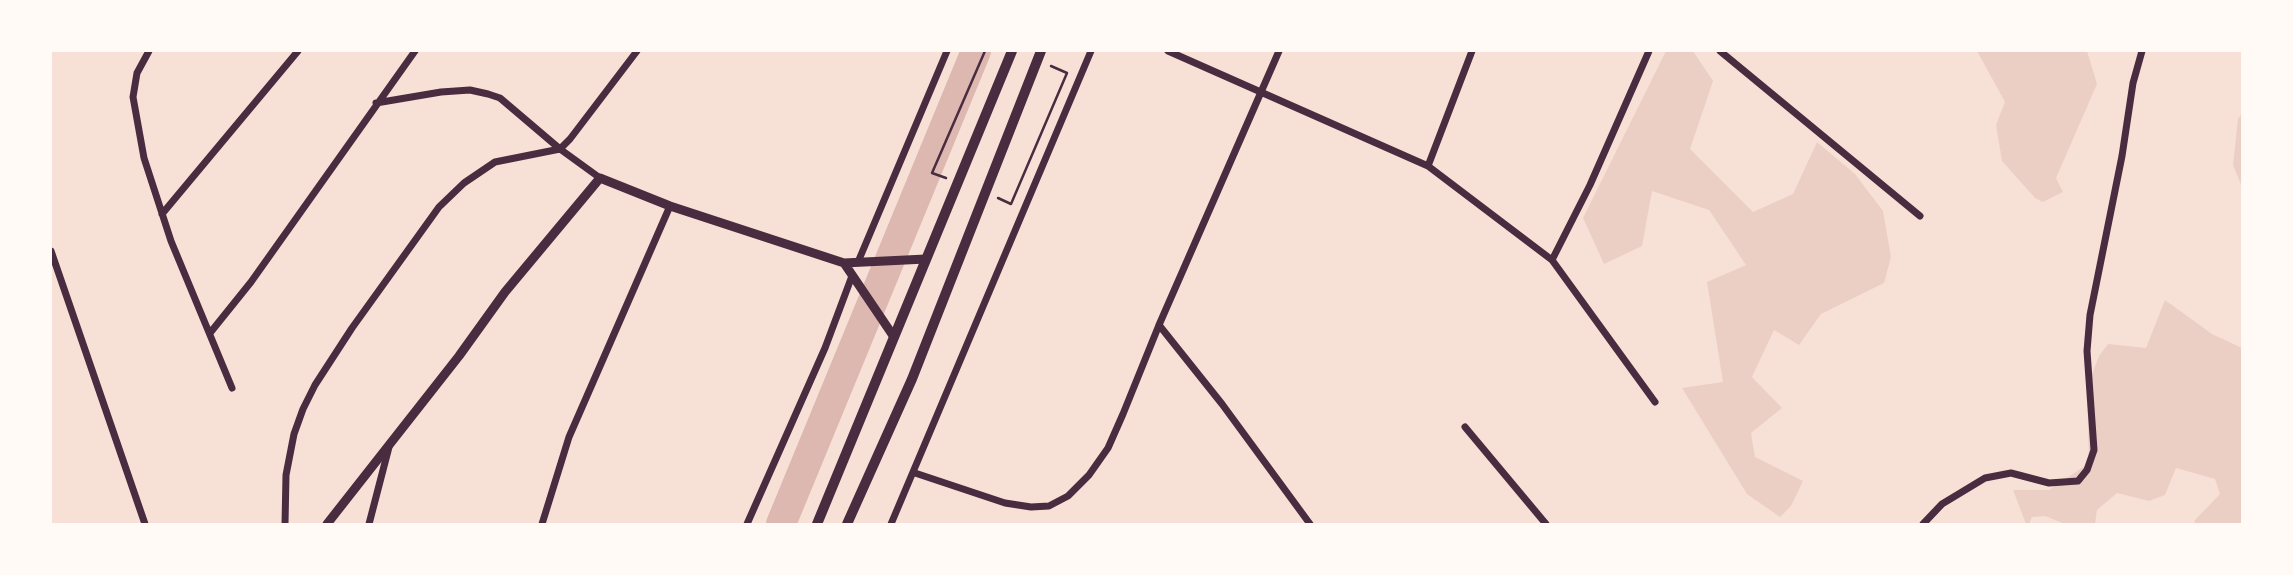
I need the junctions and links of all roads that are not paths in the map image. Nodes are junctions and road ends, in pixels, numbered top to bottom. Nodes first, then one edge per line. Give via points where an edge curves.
1 (149, 51) edge
2 (298, 51) edge
3 (415, 51) edge
4 (637, 51) edge
5 (947, 51) edge
6 (1012, 51) edge
7 (1041, 51) edge
8 (1091, 51) edge
9 (1168, 51) edge
10 (1279, 51) edge
11 (1472, 51) edge
12 (1649, 51) edge
13 (1720, 51) edge
14 (2142, 51) edge
15 (1262, 92) junction
16 (376, 103) junction
17 (560, 149) junction
18 (1428, 166) junction
19 (600, 178) junction
20 (670, 206) junction
21 (162, 214) junction
22 (1920, 216) dead end
23 (51, 251) edge
24 (926, 260) junction
25 (1552, 260) junction
26 (844, 262) junction
27 (862, 262) junction
28 (852, 276) junction
29 (1159, 325) junction
30 (210, 333) junction
31 (894, 337) junction
32 (232, 388) dead end
33 (1655, 402) dead end
34 (1465, 427) dead end
35 (390, 442) junction
36 (915, 473) junction
37 (145, 524) edge
38 (285, 524) edge
39 (327, 524) edge
40 (369, 524) edge
41 (542, 524) edge
42 (747, 524) edge
43 (817, 524) edge
44 (847, 524) edge
45 (891, 524) edge
46 (1310, 524) edge
47 (1546, 524) edge
48 (1923, 524) edge

1 - 21 street via 137,73 133,97 144,158
2 - 21 street
3 - 16 street
4 - 17 street
5 - 27 street
6 - 24 highway
7 - 44 highway via 912,379
8 - 36 street
9 - 15 street
10 - 15 street
11 - 18 street
12 - 25 street
13 - 22 street
14 - 48 street via 2090,315 2092,461 2078,481 2049,483 2011,473 1985,478 1942,505
15 - 18 street
15 - 29 street
16 - 17 street via 441,92 488,94 500,98
16 - 30 street
17 - 19 street
17 - 38 street via 495,162 439,207 352,328 303,409 286,475
18 - 25 street
19 - 20 street
19 - 35 street
20 - 26 street
20 - 41 street via 569,437
21 - 30 street
23 - 37 street
24 - 27 street
24 - 31 highway
25 - 33 street
26 - 27 street
26 - 28 street
28 - 31 street
28 - 42 street
29 - 36 street via 1108,447 1068,496 1049,506 1031,508
29 - 46 street
30 - 32 street
31 - 43 highway
34 - 47 street
35 - 39 street
35 - 40 street
36 - 45 street

